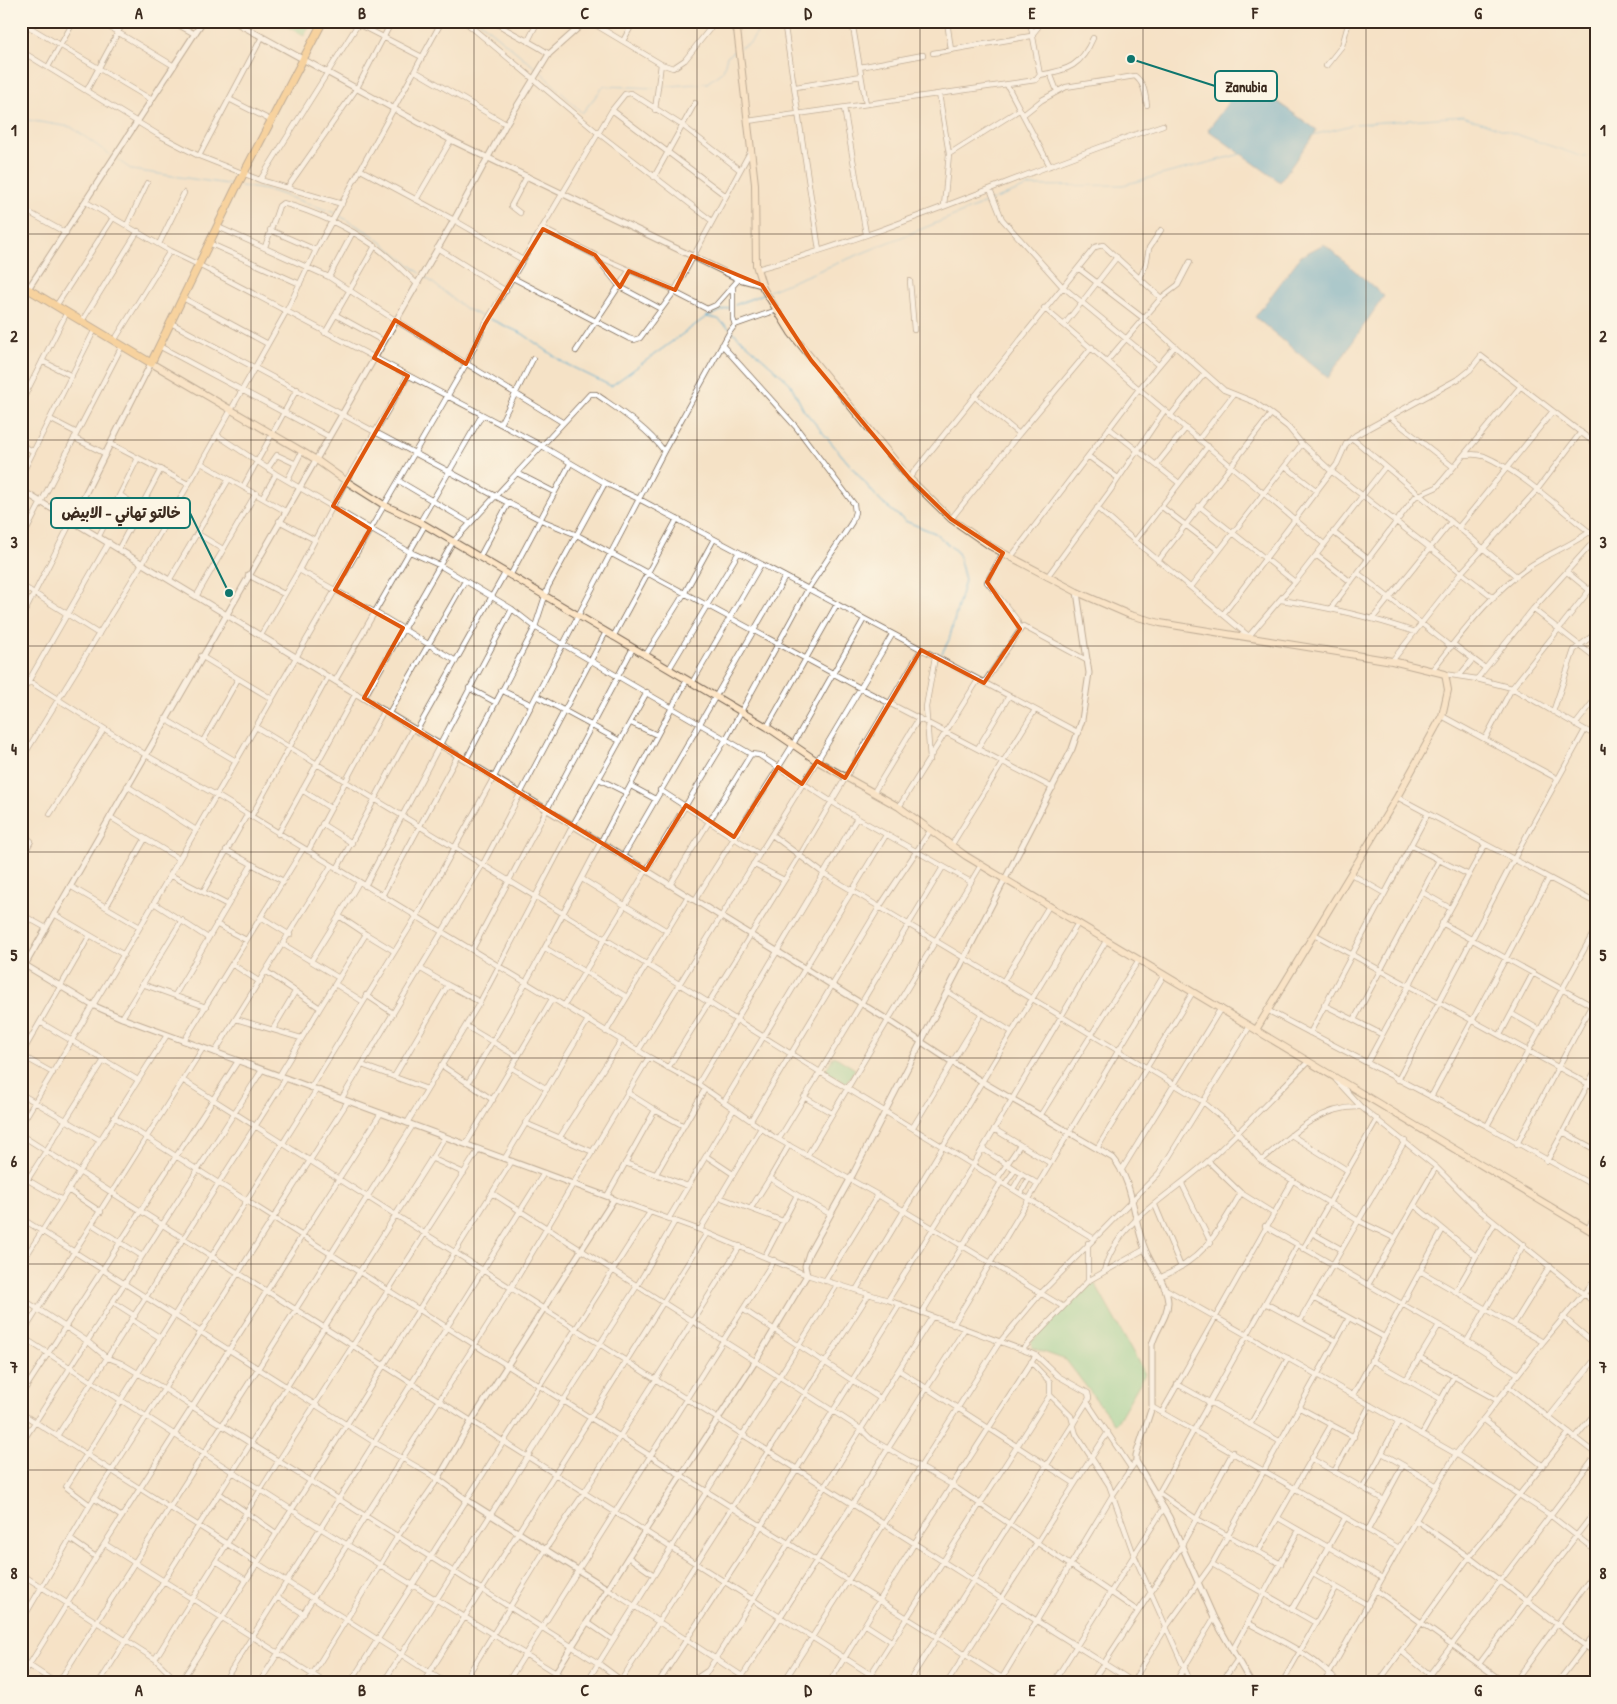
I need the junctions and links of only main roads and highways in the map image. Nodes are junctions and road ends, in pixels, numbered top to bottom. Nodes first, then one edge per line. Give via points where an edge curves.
1 (323, 21) edge
2 (736, 21) edge
3 (25, 287) edge
4 (21, 300) edge
5 (151, 363) junction
6 (1253, 1028) junction
7 (1596, 1234) edge

1 - 5 main road via 235,190
2 - 6 main road via 755,184 757,270 763,286 811,360 909,478 951,519 1003,553 1077,592 1130,615 1160,623 1392,661 1445,674 1448,690 1442,716 1351,874
3 - 4 main road
3 - 5 main road
5 - 6 main road via 302,451 384,504 741,711 792,746 899,807 980,865
6 - 7 main road

